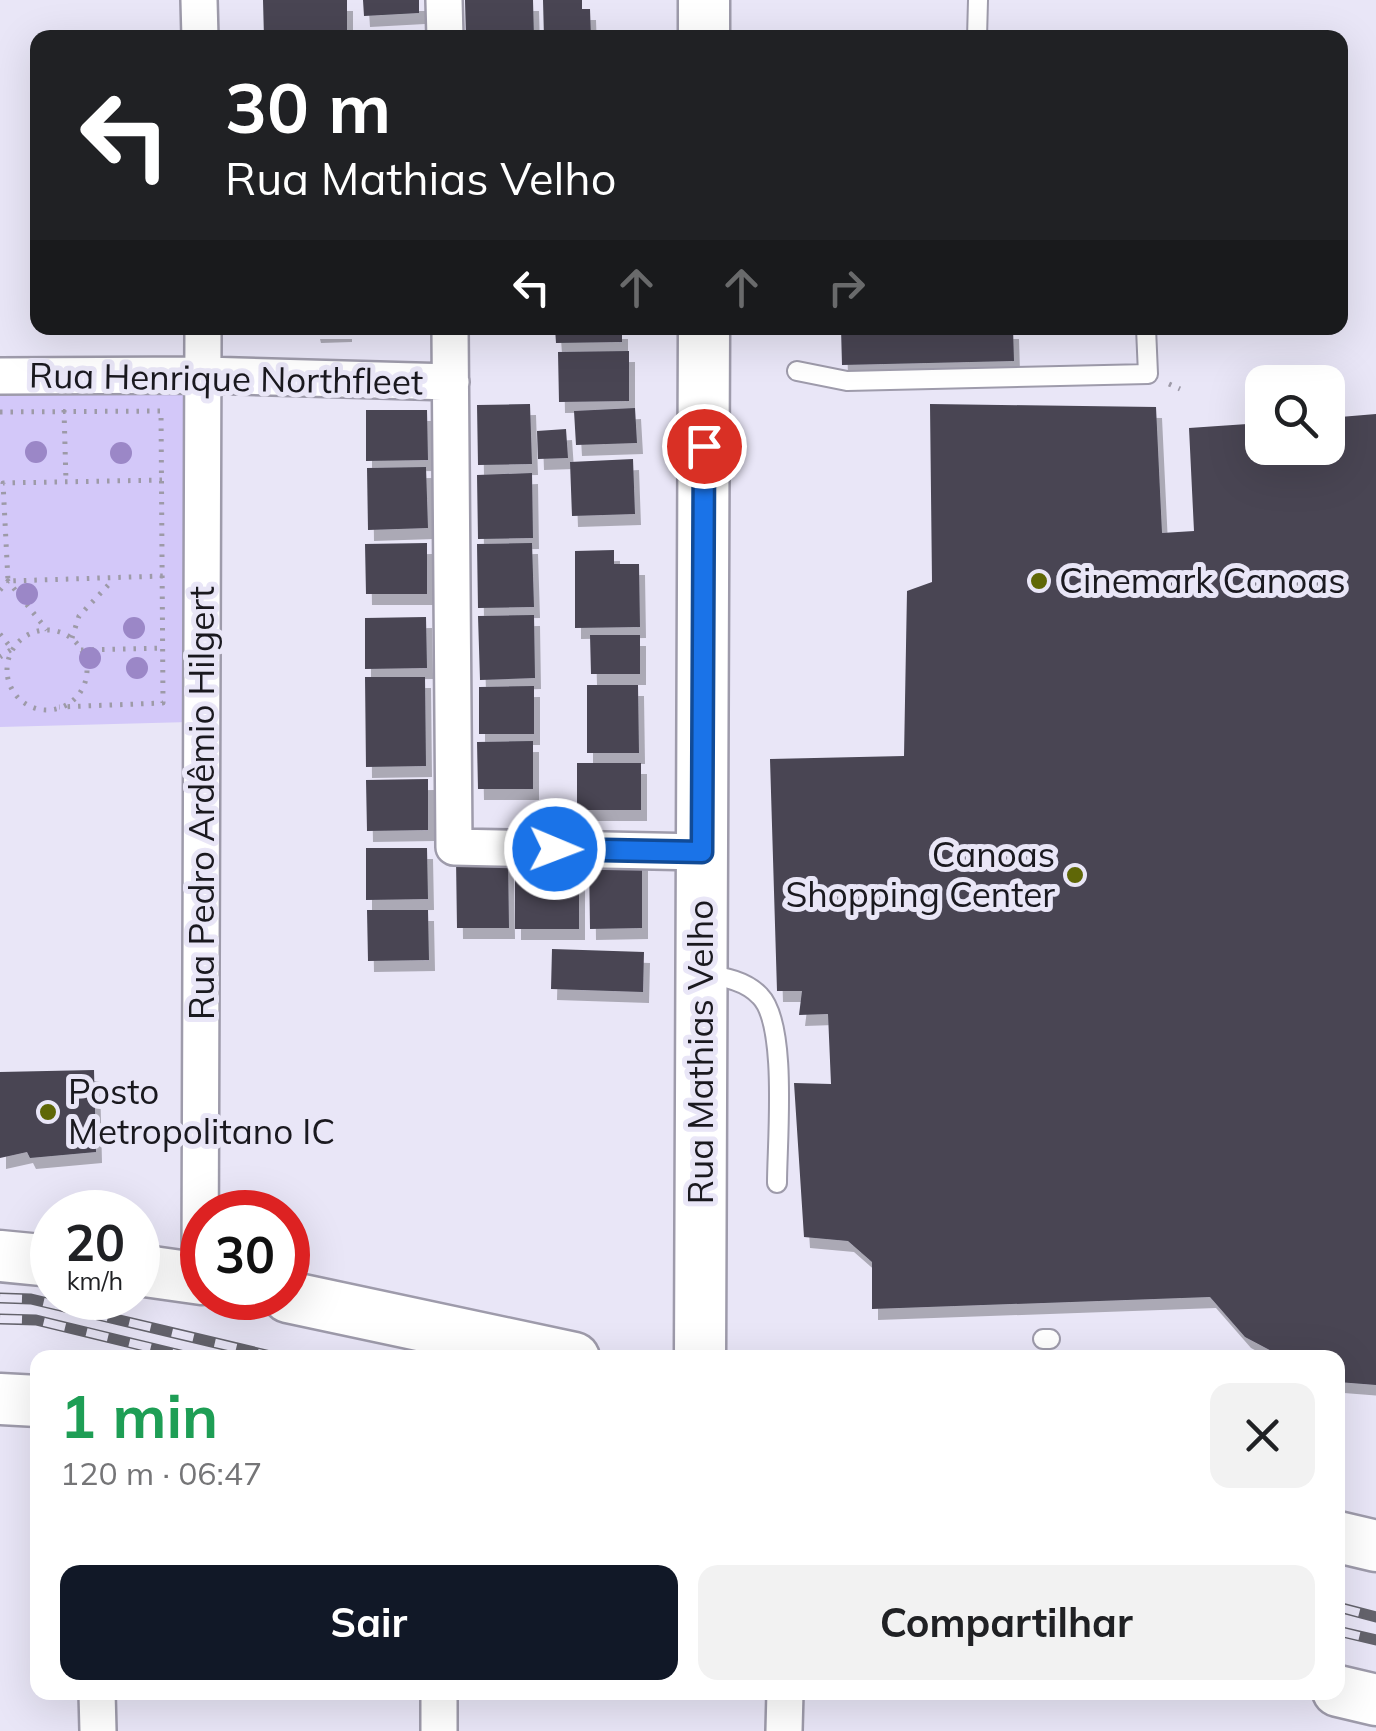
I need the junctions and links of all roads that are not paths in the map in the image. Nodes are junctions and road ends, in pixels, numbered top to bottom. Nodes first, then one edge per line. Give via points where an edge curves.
1 (199, 0) edge
2 (444, 0) edge
3 (704, 0) edge
4 (978, 0) edge
5 (200, 30) edge
6 (445, 30) edge
7 (704, 30) edge
8 (977, 30) edge
9 (203, 335) edge
10 (450, 335) edge
11 (704, 335) edge
12 (1146, 335) edge
13 (796, 371) dead end
14 (204, 375) junction
15 (0, 376) edge
16 (451, 382) junction
17 (702, 852) junction
18 (702, 975) junction
19 (777, 1182) dead end
20 (201, 1190) edge
21 (0, 1256) edge
22 (30, 1259) edge
23 (310, 1302) edge
24 (536, 1350) edge
25 (700, 1350) edge
26 (0, 1398) edge
27 (30, 1400) edge
28 (1345, 1539) edge
29 (1376, 1546) edge
30 (1345, 1693) edge
31 (98, 1700) edge
32 (438, 1700) edge
33 (785, 1700) edge
34 (1376, 1700) edge
35 (98, 1731) edge
36 (438, 1731) edge
37 (784, 1731) edge

1 - 5 street
2 - 6 street
3 - 7 street
4 - 8 lane
9 - 14 street, Rua Pedro Ardêmio Hilgert
10 - 16 street
11 - 17 street, Rua Mathias Velho
12 - 13 lane via 1148,374 847,381
14 - 15 street, Rua Henrique Northfleet
14 - 16 street, Rua Henrique Northfleet
14 - 20 street, Rua Pedro Ardêmio Hilgert
16 - 17 street via 454,846
17 - 18 street, Rua Mathias Velho
18 - 19 lane via 727,976 761,996 776,1025
18 - 25 street, Rua Mathias Velho
21 - 22 street
23 - 24 street
26 - 27 street
28 - 29 street
30 - 34 street
31 - 35 street
32 - 36 street
33 - 37 street

